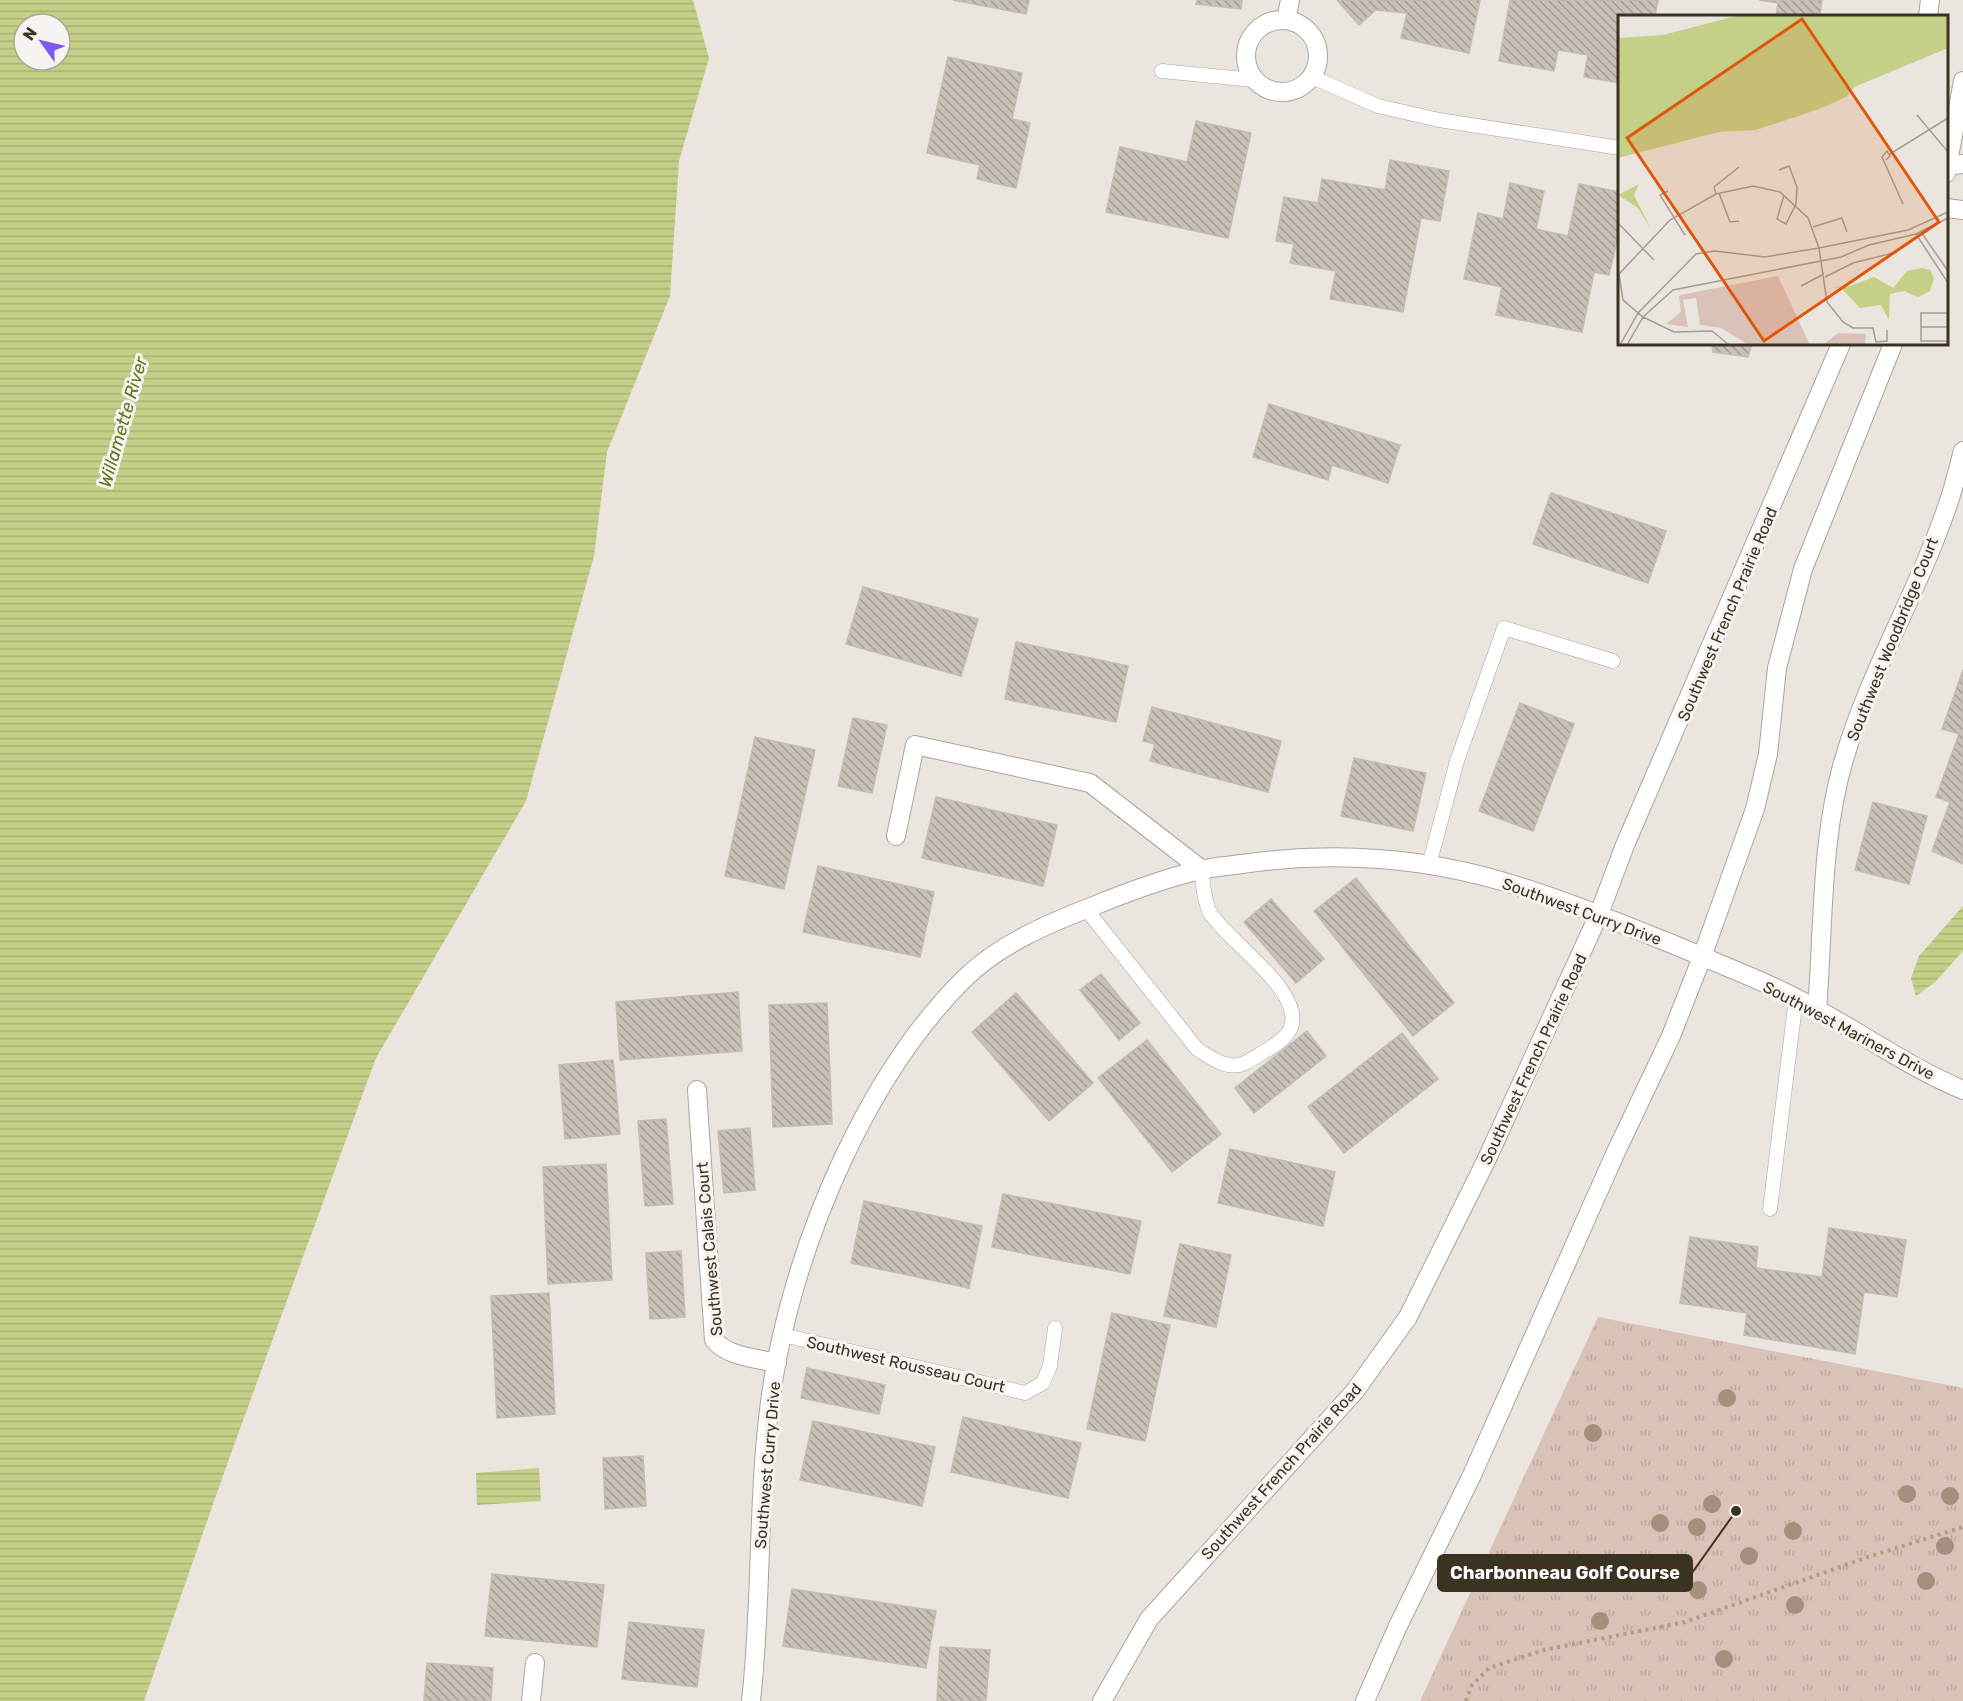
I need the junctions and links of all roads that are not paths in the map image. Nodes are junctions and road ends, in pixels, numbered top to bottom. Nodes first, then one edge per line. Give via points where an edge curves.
1 (1290, 0) edge
2 (1930, 0) edge
3 (1928, 15) edge
4 (1286, 20) junction
5 (1162, 70) dead end
6 (1312, 77) junction
7 (1254, 80) junction
8 (1963, 81) edge
9 (1618, 148) edge
10 (1951, 167) edge
11 (1948, 208) edge
12 (1963, 210) edge
13 (1841, 345) edge
14 (1893, 345) edge
15 (1963, 451) edge
16 (1613, 661) dead end
17 (896, 836) dead end
18 (1429, 865) junction
19 (1201, 869) junction
20 (1086, 909) junction
21 (1599, 914) junction
22 (1702, 957) junction
23 (1796, 998) junction
24 (1817, 1009) junction
25 (697, 1090) dead end
26 (1963, 1090) edge
27 (1770, 1209) dead end
28 (1055, 1328) dead end
29 (783, 1335) junction
30 (777, 1362) junction
31 (535, 1663) dead end
32 (531, 1701) edge
33 (751, 1701) edge
34 (1102, 1701) edge
35 (1365, 1701) edge

1 - 4 street
2 - 3 street
4 - 6 street via 1302,25 1314,38 1318,62
4 - 7 street via 1269,22 1255,30 1245,50 1246,66
5 - 7 lane
6 - 7 street via 1292,92 1274,92
6 - 9 lane via 1378,106 1439,120
8 - 10 street
11 - 12 street
13 - 21 street, Southwest French Prairie Road via 1625,845
14 - 22 street via 1803,569 1777,668 1768,754 1755,808
15 - 24 street, Southwest Woodbridge Court via 1948,504 1876,670 1844,757 1826,852
16 - 18 lane via 1504,628 1457,761
17 - 19 street via 915,745 1090,783
18 - 19 street, Southwest Curry Drive via 1312,856
18 - 21 street, Southwest Curry Drive via 1506,882
19 - 20 street, Southwest Curry Drive
19 - 20 lane via 1209,913 1287,994 1294,1018 1288,1033 1241,1065 1218,1063 1197,1049
20 - 29 street, Southwest Curry Drive via 1044,925 988,959 964,979 923,1026 888,1077 844,1158 819,1214
21 - 22 street, Southwest Curry Drive
21 - 34 street, Southwest French Prairie Road via 1485,1163 1408,1317 1355,1391 1149,1619
22 - 23 street, Southwest Mariners Drive
22 - 35 street via 1671,1036
23 - 24 street, Southwest Mariners Drive
23 - 27 lane
24 - 26 street, Southwest Mariners Drive
25 - 30 street, Southwest Calais Court via 714,1340 733,1353
28 - 29 lane, Southwest Rousseau Court via 1050,1366 1043,1383 1025,1393
29 - 30 street, Southwest Curry Drive
30 - 33 street, Southwest Curry Drive via 764,1461
31 - 32 street

